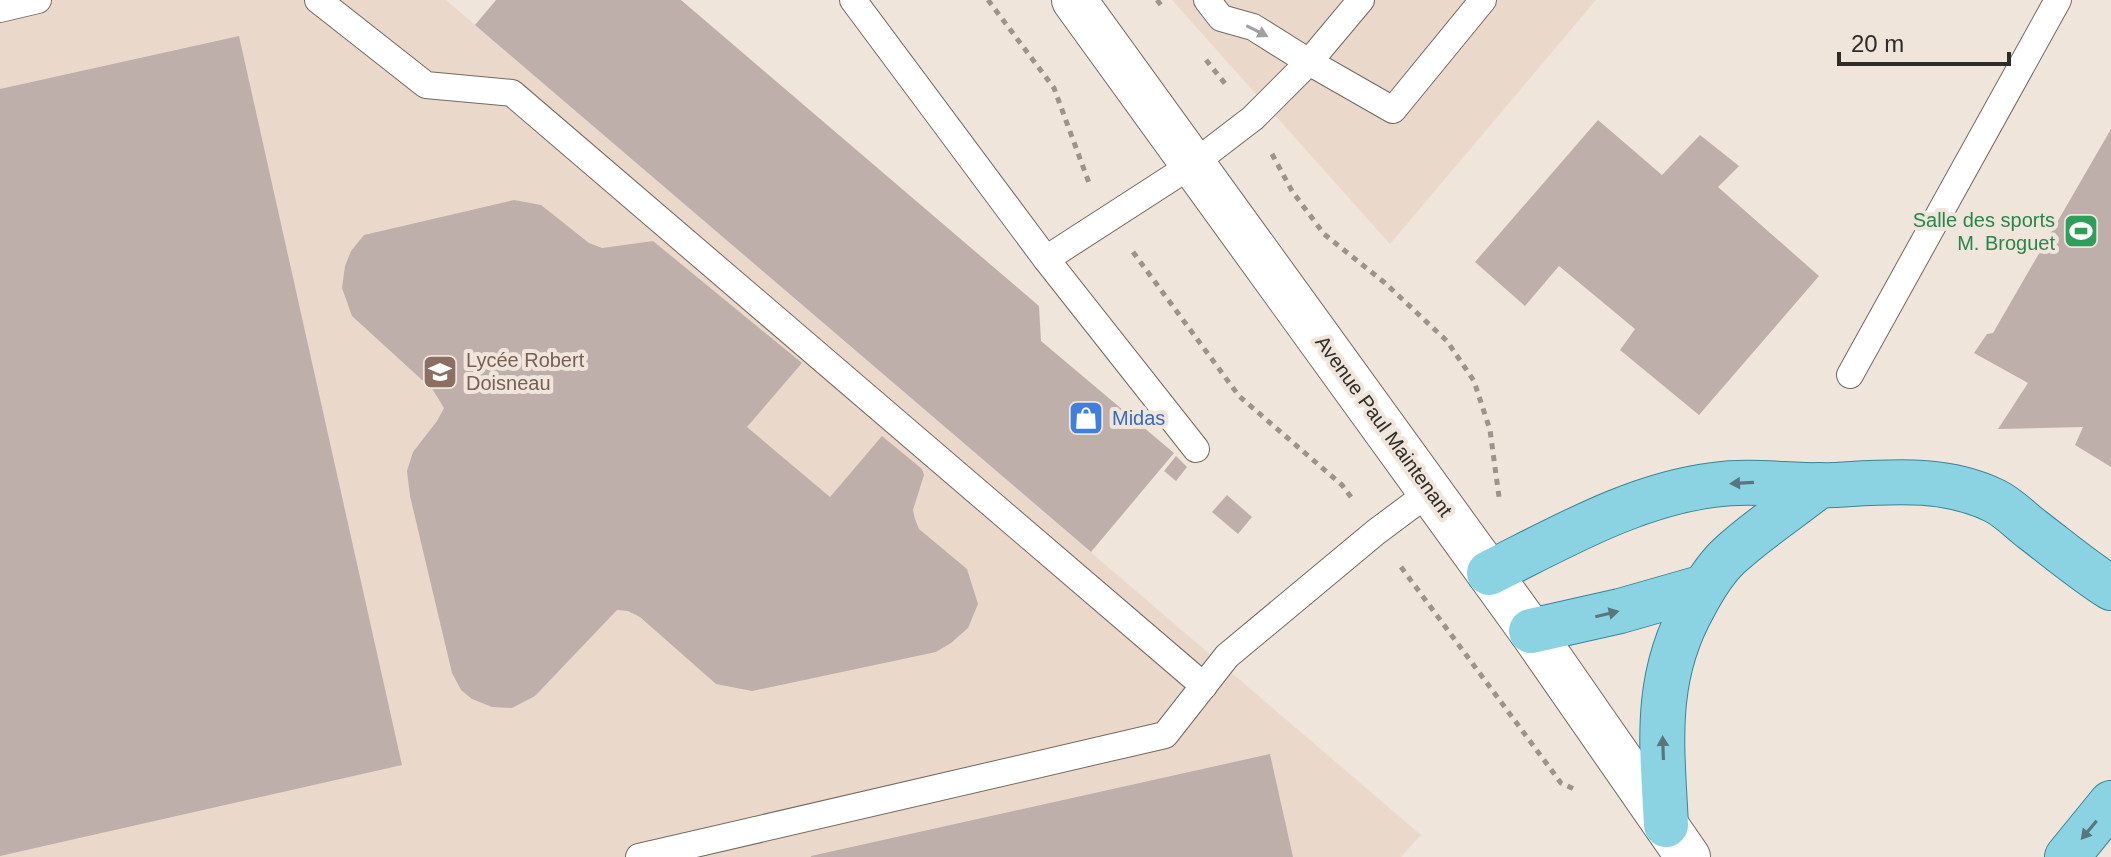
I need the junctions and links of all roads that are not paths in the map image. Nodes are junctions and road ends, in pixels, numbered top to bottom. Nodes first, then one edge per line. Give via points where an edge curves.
1 (38, 0) edge
2 (318, 0) edge
3 (853, 0) edge
4 (1074, 0) edge
5 (1207, 0) edge
6 (1361, 0) edge
7 (1483, 0) edge
8 (2050, 3) edge
9 (0, 9) edge
10 (1309, 62) junction
11 (1193, 164) junction
12 (1046, 259) junction
13 (1850, 375) dead end
14 (1196, 449) dead end
15 (1820, 485) junction
16 (1431, 491) junction
17 (1489, 573) junction
18 (1704, 587) junction
19 (2103, 589) edge
20 (1531, 631) junction
21 (1204, 686) junction
22 (2111, 803) edge
23 (1677, 841) edge
24 (639, 857) edge
25 (2067, 857) edge

1 - 9 lane
2 - 21 lane via 426,85 512,93
3 - 12 lane
4 - 11 street, Avenue Paul Maintenant
5 -> 10 lane via 1221,18 1253,27
6 - 10 lane
7 - 10 lane via 1393,110
8 - 13 lane
10 - 11 lane via 1253,118
11 - 12 lane
11 - 16 street, Avenue Paul Maintenant
12 - 14 lane
15 -> 17 main road via 1713,485 1651,498
15 - 18 main road via 1727,558
15 - 19 main road via 1946,484 1972,492 1998,502
16 - 17 street, Avenue Paul Maintenant
16 - 21 lane via 1227,656
17 - 20 street, Avenue Paul Maintenant
20 -> 18 main road
23 -> 18 main road via 1662,724 1667,676 1679,634
20 - 23 street, Avenue Paul Maintenant
21 - 24 lane via 1165,735
22 -> 25 main road

